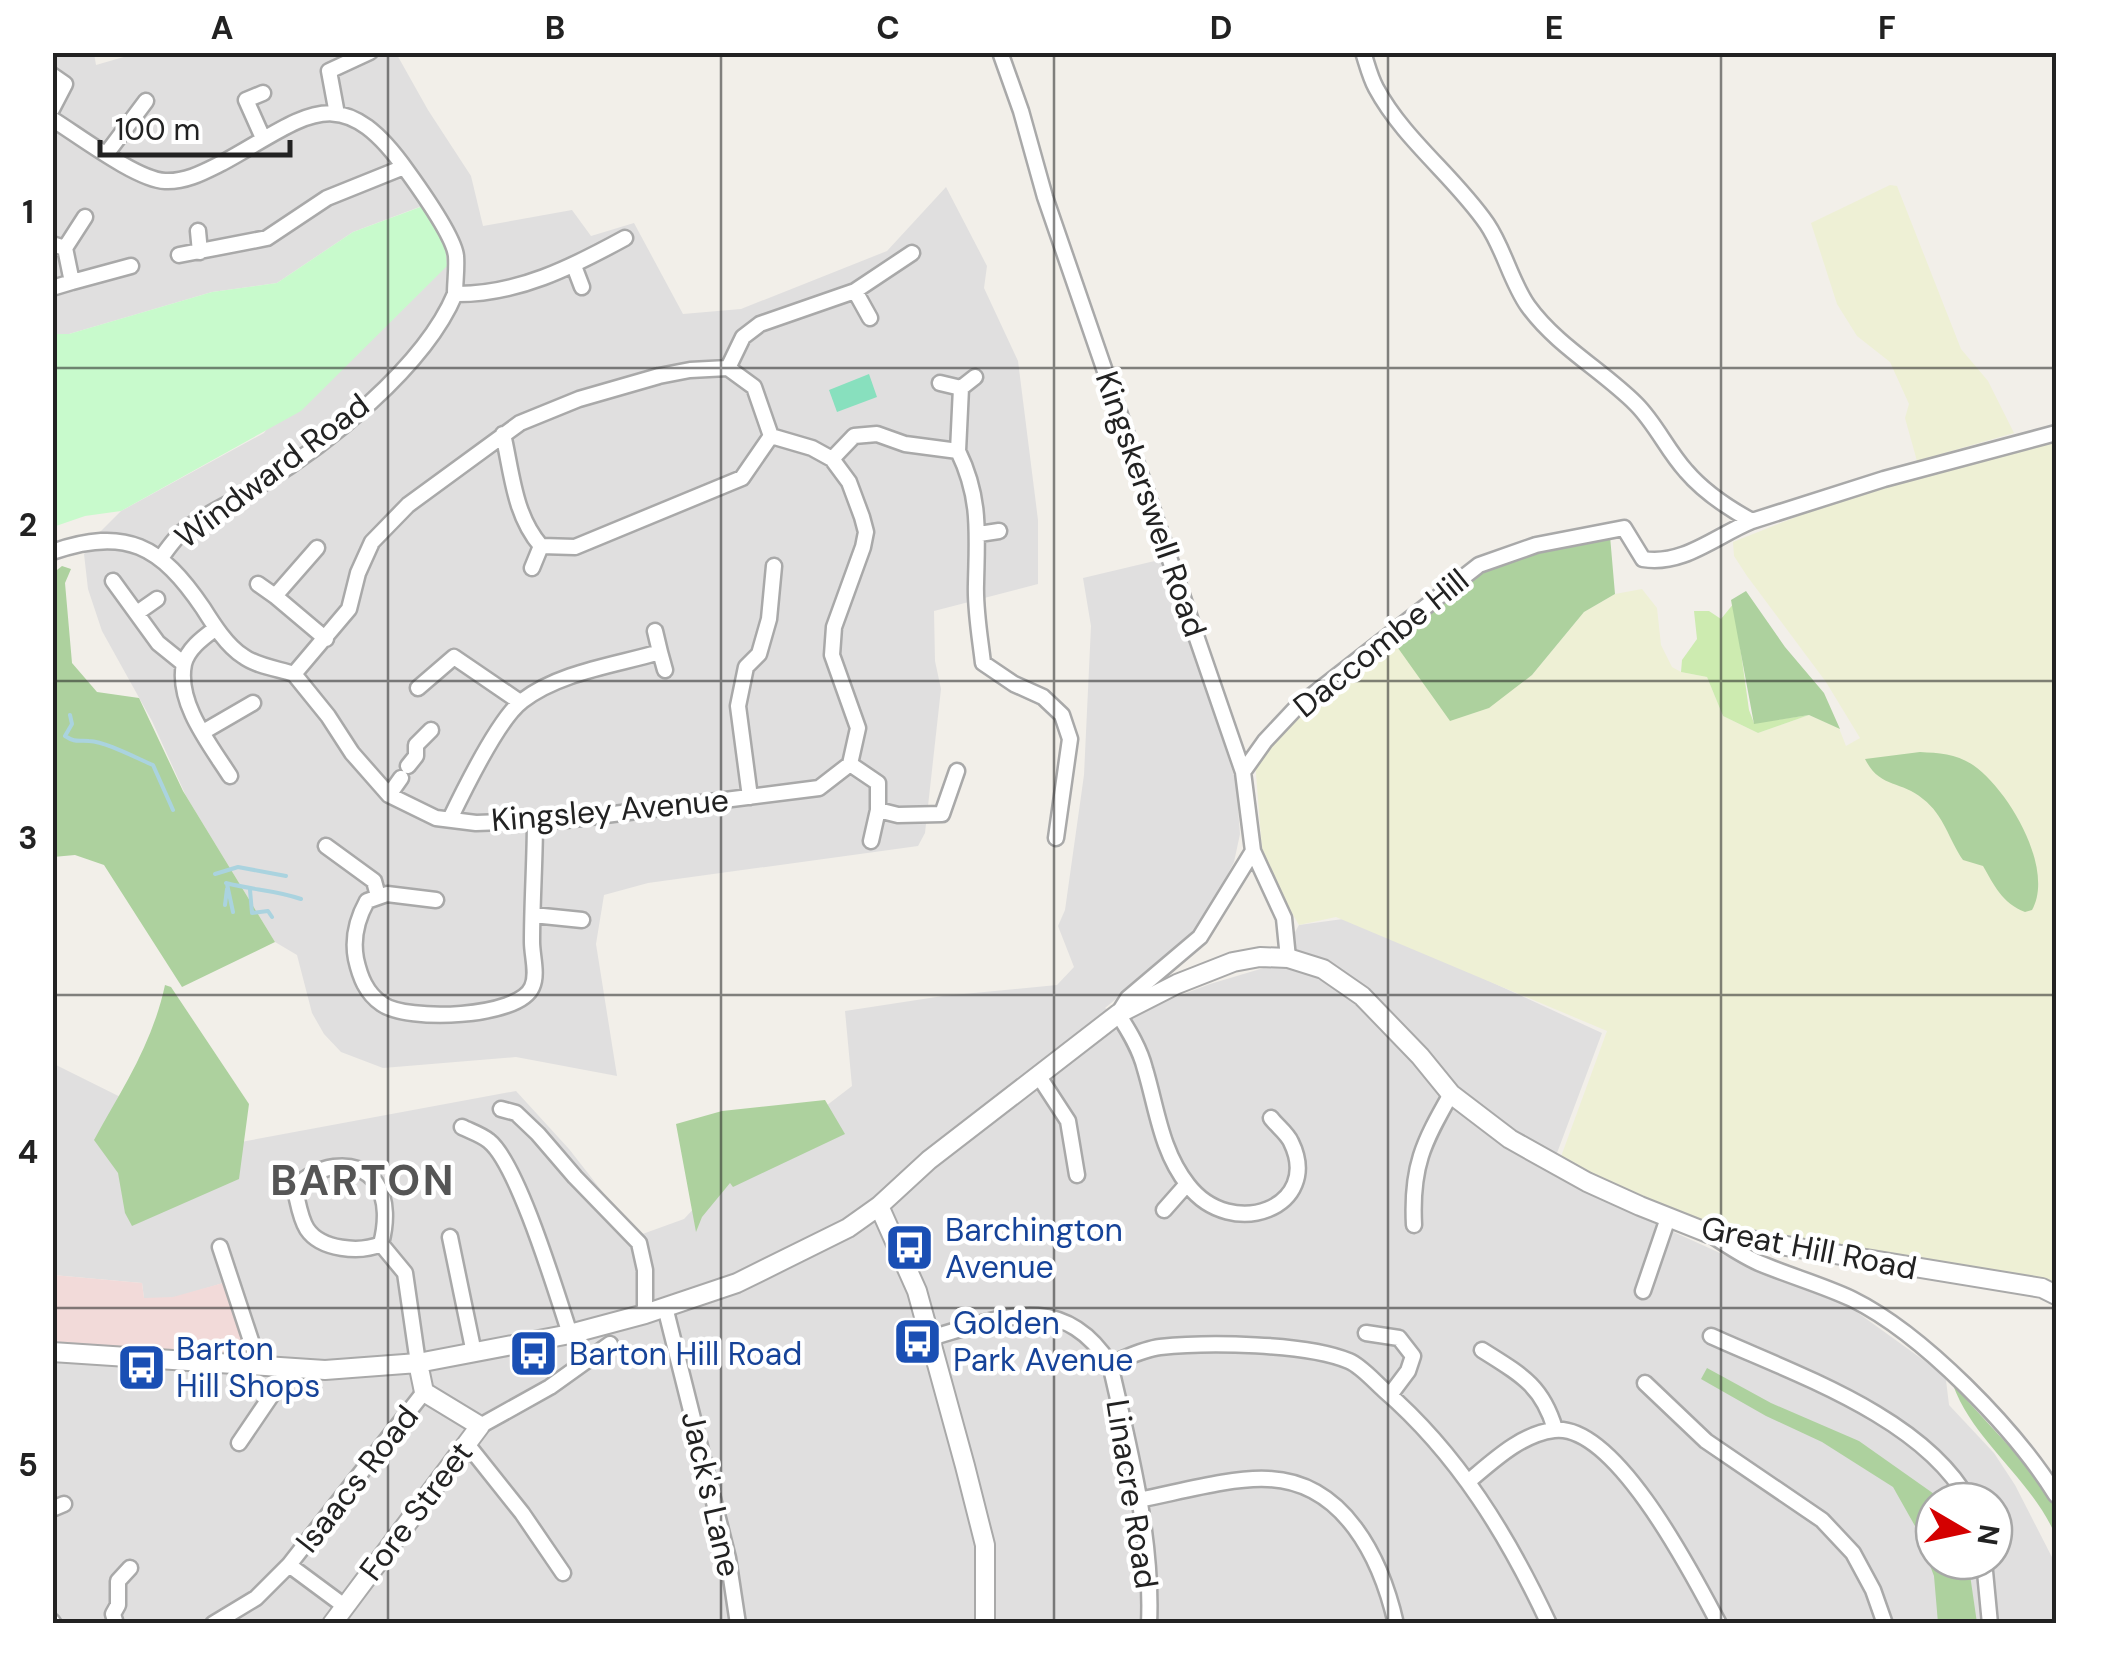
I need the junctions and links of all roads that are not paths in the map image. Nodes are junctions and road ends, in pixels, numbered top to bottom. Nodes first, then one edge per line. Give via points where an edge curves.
1 (370, 52) edge
2 (1000, 52) edge
3 (1363, 52) edge
4 (63, 77) edge
5 (238, 84) dead end
6 (264, 93) dead end
7 (246, 100) junction
8 (146, 102) dead end
9 (120, 109) dead end
10 (52, 110) edge
11 (336, 114) junction
12 (52, 119) edge
13 (133, 119) junction
14 (263, 138) junction
15 (108, 153) junction
16 (404, 166) junction
17 (85, 217) dead end
18 (198, 231) dead end
19 (624, 238) dead end
20 (59, 246) edge
21 (200, 252) junction
22 (912, 253) dead end
23 (179, 255) dead end
24 (131, 266) dead end
25 (574, 266) junction
26 (72, 282) junction
27 (582, 287) dead end
28 (52, 288) edge
29 (854, 291) junction
30 (455, 294) junction
31 (870, 318) dead end
32 (728, 368) junction
33 (974, 376) dead end
34 (940, 383) dead end
35 (961, 388) junction
36 (2056, 433) edge
37 (503, 434) junction
38 (771, 436) junction
39 (958, 450) junction
40 (832, 460) junction
41 (1752, 521) junction
42 (999, 531) dead end
43 (979, 534) junction
44 (541, 546) junction
45 (317, 548) dead end
46 (52, 552) edge
47 (161, 558) junction
48 (774, 566) dead end
49 (532, 568) dead end
50 (113, 581) dead end
51 (258, 584) dead end
52 (275, 596) junction
53 (157, 600) dead end
54 (137, 614) junction
55 (216, 628) junction
56 (655, 632) dead end
57 (326, 639) junction
58 (660, 652) junction
59 (184, 664) junction
60 (665, 670) dead end
61 (294, 674) junction
62 (418, 688) dead end
63 (520, 702) junction
64 (252, 703) dead end
65 (431, 730) dead end
66 (202, 732) junction
67 (850, 764) junction
68 (958, 771) dead end
69 (1243, 772) junction
70 (230, 776) dead end
71 (389, 795) junction
72 (750, 797) junction
73 (878, 810) junction
74 (450, 819) junction
75 (535, 820) junction
76 (1056, 838) dead end
77 (871, 841) dead end
78 (326, 846) dead end
79 (1253, 851) junction
80 (378, 896) junction
81 (436, 900) dead end
82 (534, 915) junction
83 (582, 920) dead end
84 (1288, 958) junction
85 (1118, 1014) junction
86 (1038, 1075) junction
87 (1451, 1094) junction
88 (500, 1109) dead end
89 (1271, 1118) dead end
90 (462, 1126) dead end
91 (1077, 1174) dead end
92 (1187, 1184) junction
93 (879, 1206) junction
94 (1164, 1210) dead end
95 (1668, 1218) junction
96 (1414, 1225) dead end
97 (1708, 1233) junction
98 (450, 1238) dead end
99 (381, 1244) junction
100 (220, 1247) dead end
101 (1643, 1290) dead end
102 (2056, 1295) edge
103 (665, 1308) junction
104 (646, 1314) junction
105 (1366, 1333) dead end
106 (570, 1334) junction
107 (1711, 1336) dead end
108 (930, 1338) junction
109 (610, 1344) dead end
110 (1482, 1350) dead end
111 (52, 1352) edge
112 (474, 1352) junction
113 (418, 1364) junction
114 (1110, 1364) junction
115 (259, 1366) junction
116 (290, 1368) junction
117 (1645, 1384) dead end
118 (424, 1392) junction
119 (1390, 1395) junction
120 (480, 1426) junction
121 (1555, 1429) junction
122 (239, 1443) dead end
123 (467, 1444) junction
124 (1956, 1481) edge
125 (1469, 1482) junction
126 (2056, 1495) edge
127 (1138, 1500) junction
128 (290, 1565) junction
129 (130, 1568) dead end
130 (564, 1573) dead end
131 (1986, 1581) edge
132 (343, 1605) junction
133 (116, 1624) edge
134 (213, 1624) edge
135 (332, 1624) edge
136 (738, 1624) edge
137 (985, 1624) edge
138 (1149, 1624) edge
139 (1396, 1624) edge
140 (1550, 1624) edge
141 (1719, 1624) edge
142 (1885, 1624) edge
143 (1990, 1624) edge

1 - 11 street via 329,71
2 - 69 street, Kingskerswell Road
3 - 41 street via 1395,118 1489,227 1526,304 1657,426 1684,470
4 - 10 street
5 - 7 street
6 - 7 street
7 - 14 street
8 - 13 street
9 - 13 street
11 - 14 street via 315,112
11 - 16 street via 376,131
12 - 15 street
13 - 15 street
14 - 15 street via 175,181 138,174
16 - 21 street via 327,198 266,238
16 - 30 street via 449,235 456,253
17 - 20 street
18 - 21 street
19 - 25 street
20 - 26 street
21 - 23 street
22 - 29 street
24 - 26 street
25 - 27 street
25 - 30 street via 486,295
26 - 28 street
29 - 31 street
29 - 32 street via 760,324 744,337
30 - 47 street, Windward Road via 420,354 352,417 260,486 183,530
32 - 37 street via 690,370 595,394
32 - 38 street via 754,387
33 - 35 street
34 - 35 street
35 - 39 street
36 - 41 street
37 - 44 street via 522,518
37 - 57 street via 408,505 372,542 348,609
38 - 40 street
38 - 44 street via 742,478 575,546
39 - 40 street via 877,434 854,436
39 - 43 street via 969,470
40 - 67 street via 849,482 866,532 834,626 832,655 858,728
41 - 69 street, Daccombe Hill via 1664,560 1643,558 1624,528 1479,565 1296,708
42 - 43 street
43 - 76 street via 984,664 1043,697 1062,715 1070,739
44 - 49 street
45 - 52 street
46 - 47 street via 83,541 128,541
47 - 55 street
48 - 72 street via 769,619 759,654 746,667 738,706
50 - 54 street
51 - 52 street
52 - 57 street
53 - 54 street
54 - 59 street via 158,644
55 - 59 street
55 - 61 street via 243,656
56 - 58 street
57 - 61 street
58 - 60 street
58 - 63 street via 560,681
59 - 66 street via 190,707
61 - 71 street, Kingsley Avenue
62 - 63 street via 454,657
63 - 74 street
64 - 66 street
65 - 71 street
66 - 70 street
67 - 72 street, Kingsley Avenue via 819,788
67 - 73 street via 878,783
68 - 73 street via 942,814
69 - 79 street, Kingskerswell Road
71 - 74 street, Kingsley Avenue
72 - 75 street, Kingsley Avenue
73 - 77 street
74 - 75 street, Kingsley Avenue
75 - 82 street
78 - 80 street via 374,881
79 - 84 street, Kingskerswell Road via 1284,918
79 - 85 street via 1200,936
80 - 81 street
80 - 82 street via 367,900 356,932 360,976 384,1006 404,1013 454,1014 527,996 534,985
82 - 83 street
84 - 85 street via 1233,962
84 - 87 street, Great Hill Road via 1323,969 1362,996
85 - 86 street
85 - 92 street via 1145,1068 1159,1129
86 - 91 street via 1068,1120
86 - 93 street
87 - 95 street, Great Hill Road via 1510,1139
87 - 96 street via 1423,1143 1412,1190
88 - 104 street via 516,1113 538,1134 639,1243
89 - 92 street via 1290,1140 1298,1164 1284,1199 1244,1216 1214,1207
90 - 106 street via 492,1142 512,1179
92 - 94 street
93 - 103 street via 737,1283
93 - 108 street
95 - 97 street, Great Hill Road
95 - 101 street
97 - 102 street, Great Hill Road
97 - 126 street via 1884,1320 1963,1384 2035,1460
98 - 112 street
99 - 99 street via 322,1243 304,1220 295,1190 300,1182 316,1170 365,1173 382,1200
99 - 113 street via 405,1273
100 - 115 street
103 - 104 street
103 - 136 street, Jack's Lane via 728,1558
104 - 106 street
105 - 119 street via 1399,1338 1413,1356
106 - 112 street
107 - 124 street via 1908,1433
108 - 114 street via 1018,1314 1042,1314 1083,1331
108 - 137 street via 985,1544
109 - 120 street, Fore Street
110 - 121 street via 1536,1387
111 - 115 street
112 - 113 street
113 - 116 street
113 - 118 street, Isaacs Road
114 - 119 street via 1156,1348 1294,1349 1351,1361
114 - 127 street, Linacre Road
115 - 116 street
116 - 122 street
117 - 142 street via 1706,1440 1822,1520 1853,1553
118 - 120 street, Isaacs Road
118 - 128 street, Isaacs Road
119 - 125 street
120 - 123 street, Fore Street
121 - 125 street via 1520,1442
121 - 141 street via 1591,1442 1635,1485
123 - 130 street
123 - 132 street, Fore Street
125 - 140 street
127 - 138 street, Linacre Road
127 - 139 street via 1264,1478 1320,1495 1343,1511 1365,1543 1387,1585
128 - 132 street, Isaacs Road
128 - 134 street, Isaacs Road via 256,1598
129 - 133 street via 118,1581
131 - 143 street
132 - 135 street, Fore Street

